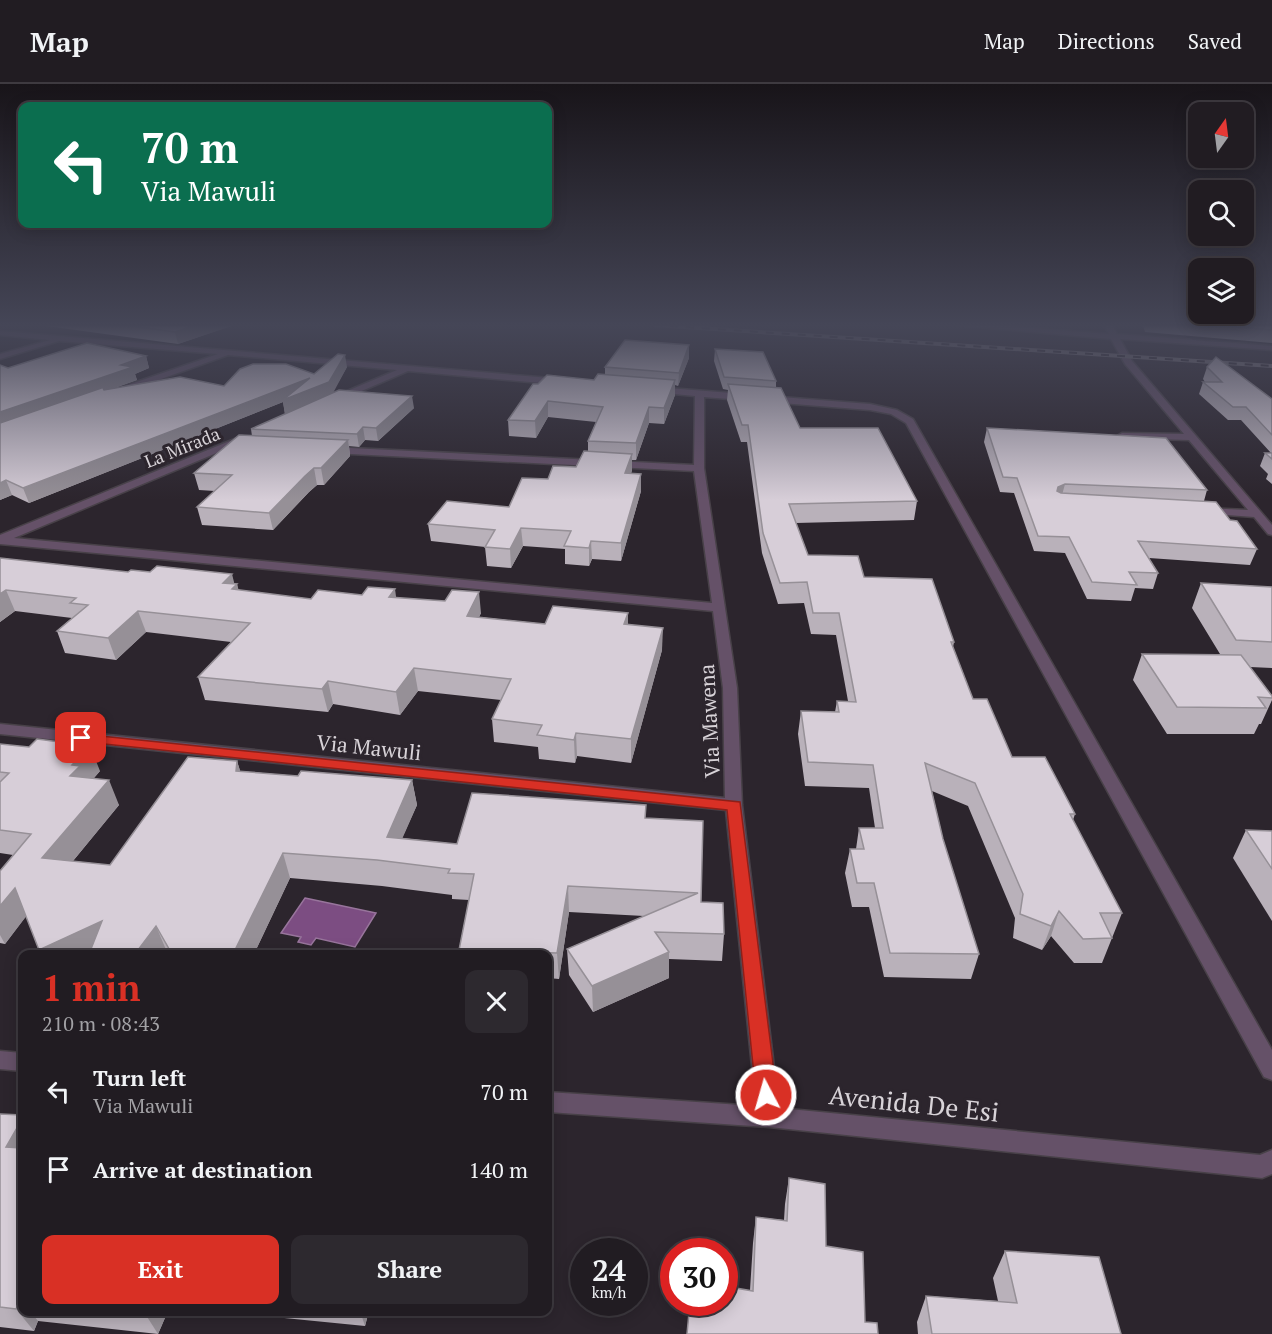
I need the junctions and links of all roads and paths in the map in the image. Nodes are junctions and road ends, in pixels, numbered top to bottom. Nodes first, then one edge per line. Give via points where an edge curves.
1 (141, 383) edge
2 (373, 383) edge
3 (1146, 383) edge
4 (642, 389) edge
5 (110, 394) edge
6 (700, 394) junction
7 (324, 405) edge
8 (1114, 436) edge
9 (1191, 437) junction
10 (251, 441) edge
11 (323, 450) edge
12 (699, 468) junction
13 (1187, 510) edge
14 (1255, 514) junction
15 (1272, 532) edge
16 (0, 540) edge
17 (720, 608) junction
18 (0, 729) edge
19 (734, 806) junction
20 (0, 1060) edge
21 (18, 1062) edge
22 (1272, 1070) edge
23 (552, 1102) edge
24 (769, 1117) junction
25 (1272, 1161) edge

1 - 5 street
2 - 7 street
3 - 9 street
4 - 6 street
6 - 12 street, Via Mawena
6 - 22 street via 870,407 894,412 910,421
8 - 9 street
9 - 14 street
10 - 16 street, La Mirada via 229,445
11 - 12 street
12 - 17 street, Via Mawena
13 - 14 street
14 - 15 street
16 - 17 street
17 - 19 street, Via Mawena via 730,688
18 - 19 street, Via Mawuli
19 - 24 street, Via Mawena
20 - 21 street
23 - 24 street, Avenida De Esi
24 - 25 street, Avenida De Esi via 1262,1167

